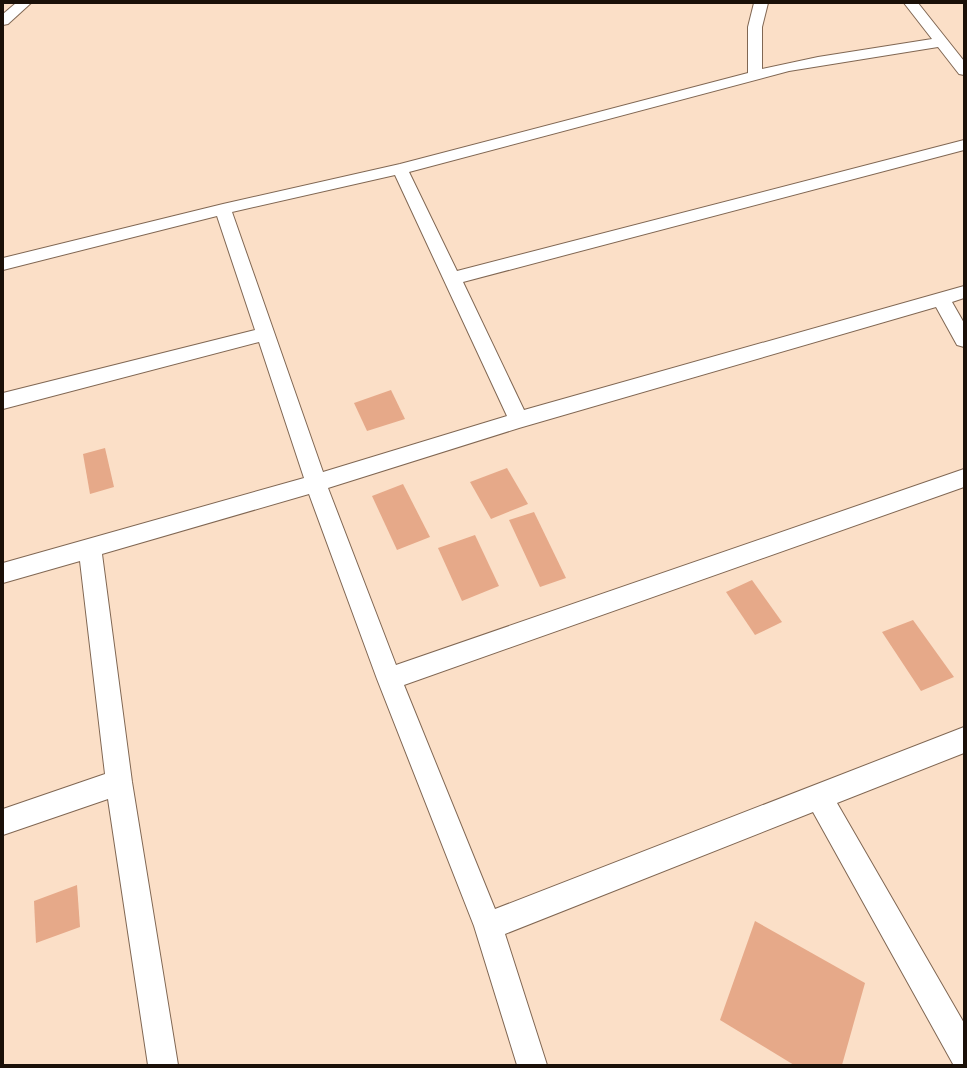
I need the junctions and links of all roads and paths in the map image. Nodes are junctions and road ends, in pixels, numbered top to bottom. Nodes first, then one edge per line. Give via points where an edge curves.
1 (24, 3) edge
2 (761, 3) edge
3 (911, 3) edge
4 (5, 18) edge
5 (942, 42) junction
6 (964, 71) edge
7 (755, 75) junction
8 (964, 145) edge
9 (400, 169) junction
10 (223, 209) junction
11 (3, 264) edge
12 (452, 279) junction
13 (964, 292) edge
14 (941, 299) junction
15 (265, 334) junction
16 (964, 340) edge
17 (3, 401) edge
18 (519, 420) junction
19 (964, 478) edge
20 (316, 482) junction
21 (90, 548) junction
22 (3, 574) edge
23 (389, 679) junction
24 (964, 740) edge
25 (118, 782) junction
26 (819, 797) junction
27 (3, 822) edge
28 (488, 926) junction
29 (964, 1053) edge
30 (163, 1065) edge
31 (532, 1065) edge

1 - 4 street
2 - 7 street via 755,27
3 - 5 street
5 - 6 street
5 - 7 street via 818,61
7 - 9 street
8 - 12 street
9 - 10 street
9 - 12 street
10 - 11 street
10 - 15 street
12 - 18 street
13 - 14 street
14 - 16 street
14 - 18 street
15 - 17 street
15 - 20 street
18 - 20 street
19 - 23 street
20 - 21 street
20 - 23 street
21 - 22 street
21 - 25 street
23 - 28 street
24 - 26 street
25 - 27 street
25 - 30 street
26 - 28 street
26 - 29 street
28 - 31 street

